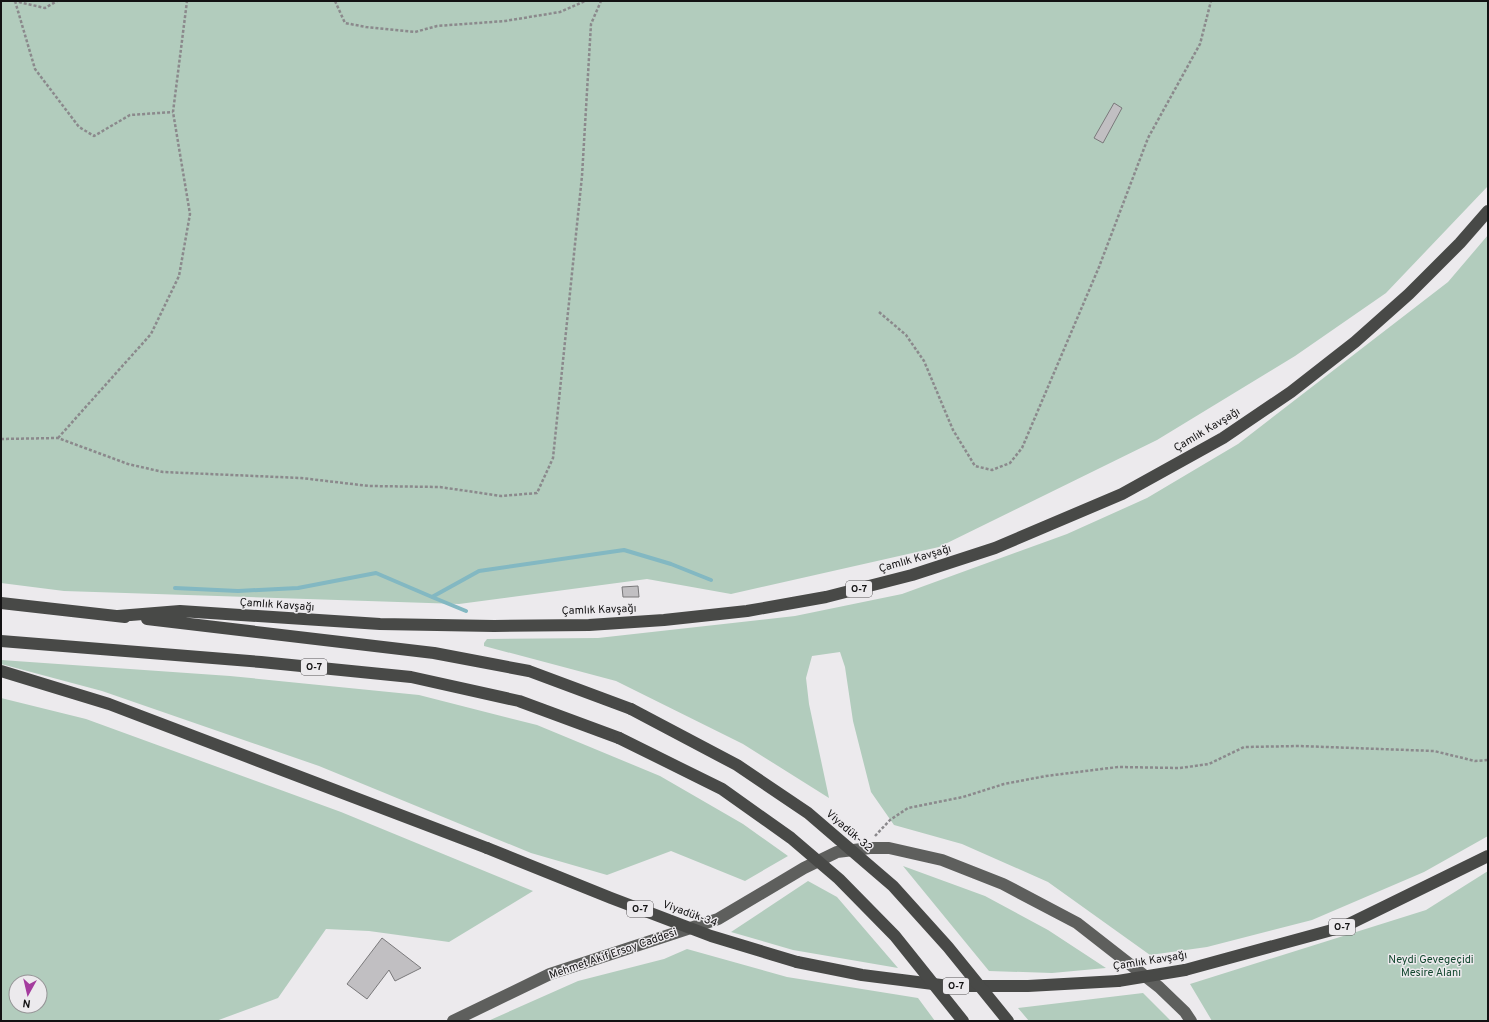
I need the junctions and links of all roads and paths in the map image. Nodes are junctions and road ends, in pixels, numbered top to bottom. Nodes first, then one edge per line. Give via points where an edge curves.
1 (14, 1) edge
2 (57, 1) edge
3 (187, 1) edge
4 (335, 1) edge
5 (585, 1) edge
6 (601, 1) edge
7 (1212, 1) edge
8 (173, 112) junction
9 (1488, 211) edge
10 (879, 312) dead end
11 (58, 438) junction
12 (1, 439) edge
13 (1, 603) edge
14 (118, 616) junction
15 (1, 641) edge
16 (1, 671) edge
17 (1488, 760) edge
18 (870, 848) junction
19 (1488, 856) edge
20 (797, 962) joint
21 (453, 1021) edge
22 (963, 1021) edge
23 (1008, 1021) edge
24 (1191, 1021) edge

1 - 2 path via 45,8
1 - 8 path via 35,69 79,127 94,136 130,115
3 - 8 path
4 - 5 path via 345,23 415,32 437,26 505,21 560,12
6 - 11 path via 591,24 582,176 553,458 537,493 501,496 440,487 369,486 301,478 163,472 128,464
7 - 10 path via 1200,44 1148,138 1099,267 1022,448 1010,463 992,470 975,466 953,430 924,361 906,334
8 - 11 path via 190,214 179,276 151,334
9 - 14 highway, Çamlık Kavşağı / O-7 via 1409,294 1355,342 1291,392 1223,438 1115,497 995,548 912,575 826,597 747,611 664,620 589,624 380,624 180,611
11 - 12 path
13 - 14 highway, O-7
14 - 23 highway, Viyadük-32 / O-7, bridge via 434,652 529,671 631,709 737,765 808,813 893,886 948,947
15 - 22 highway, O-7, bridge via 253,661 411,677 519,702 619,738 722,789 791,838 839,879 895,936
16 - 20 highway, Viyadük-34 / O-7, bridge via 109,704 712,936
17 - 18 path via 1475,761 1434,751 1300,746 1244,748 1209,764 1180,768 1118,767 1046,776 908,808 890,820 876,835
18 - 21 main road, Mehmet Akif Ersoy Caddesi via 837,852 804,868 718,919 550,974
18 - 24 main road, Mehmet Akif Ersoy Caddesi via 889,848 942,860 1003,884 1077,923 1159,987
19 - 20 highway, Çamlık Kavşağı / O-7, bridge via 1343,927 1185,970 1118,981 1028,986 949,986 862,975

